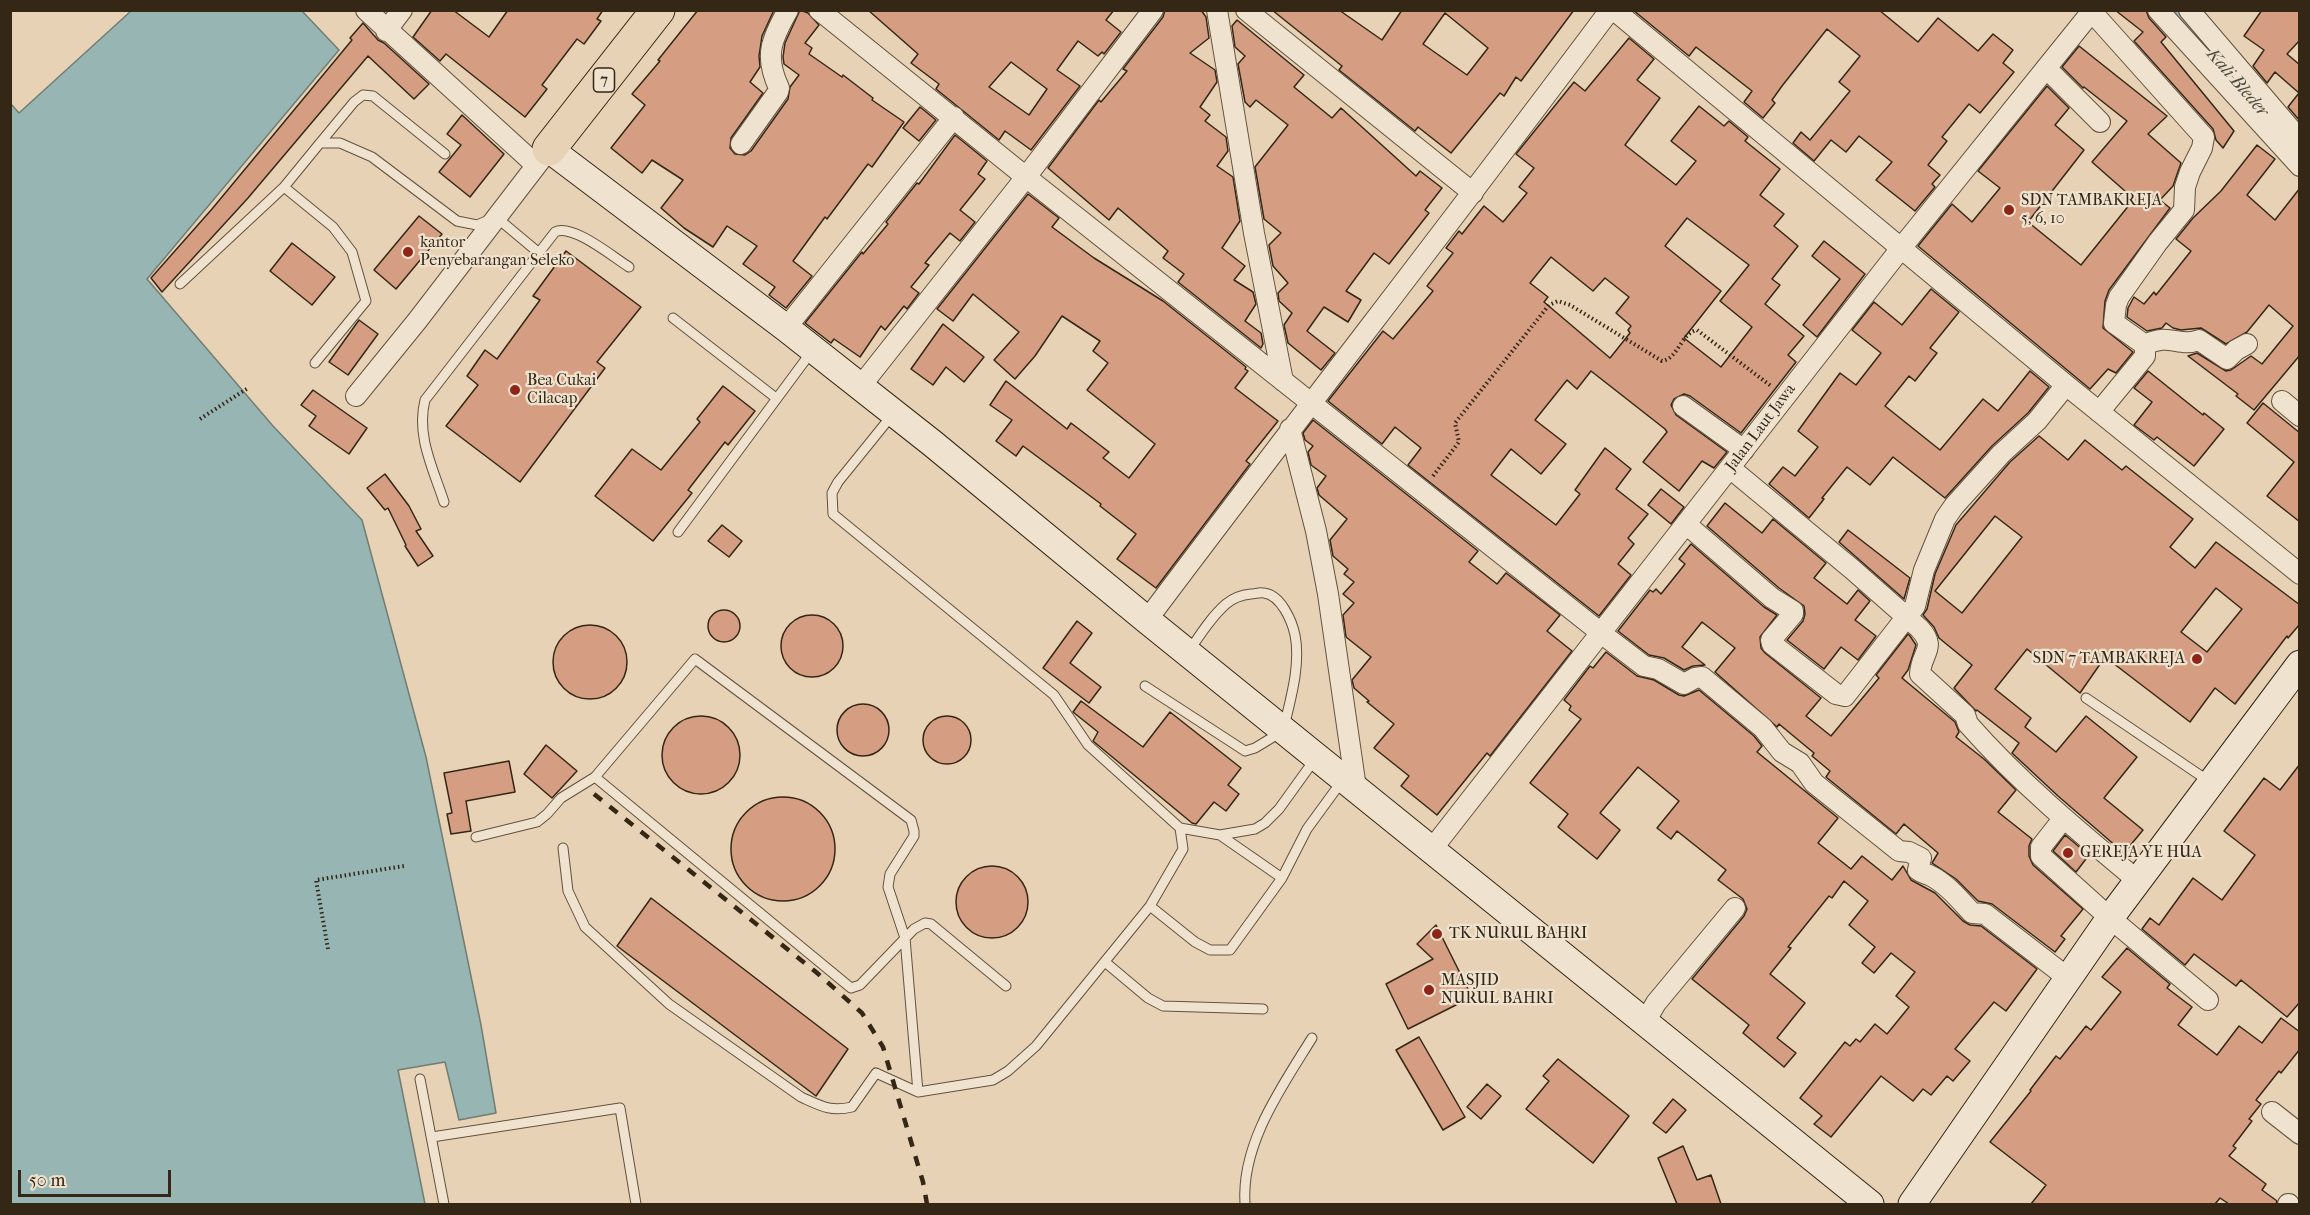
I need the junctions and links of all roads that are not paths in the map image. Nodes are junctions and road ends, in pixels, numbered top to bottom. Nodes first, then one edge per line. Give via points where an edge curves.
1 (366, 10) edge
2 (402, 10) edge
3 (658, 10) edge
4 (788, 10) edge
5 (819, 10) edge
6 (1153, 10) edge
7 (1217, 10) edge
8 (1246, 10) edge
9 (1612, 10) edge
10 (2158, 10) edge
11 (2189, 10) edge
12 (2092, 11) edge
13 (386, 31) junction
14 (2046, 68) junction
15 (954, 117) junction
16 (2100, 122) dead end
17 (2300, 140) edge
18 (320, 143) junction
19 (741, 144) dead end
20 (445, 154) dead end
21 (543, 157) junction
22 (2300, 166) edge
23 (1026, 177) junction
24 (284, 187) junction
25 (1473, 193) junction
26 (496, 217) junction
27 (1902, 247) junction
28 (539, 253) junction
29 (629, 267) dead end
30 (180, 284) dead end
31 (673, 318) dead end
32 (786, 328) junction
33 (2247, 344) dead end
34 (2145, 345) junction
35 (814, 350) junction
36 (315, 363) dead end
37 (1282, 381) junction
38 (2066, 385) junction
39 (860, 387) junction
40 (356, 396) dead end
41 (776, 398) junction
42 (2282, 401) dead end
43 (1310, 403) junction
44 (1683, 406) dead end
45 (2099, 412) junction
46 (893, 413) junction
47 (2300, 416) edge
48 (1290, 429) junction
49 (1744, 450) junction
50 (1730, 468) junction
51 (444, 502) dead end
52 (1686, 524) junction
53 (678, 532) dead end
54 (2300, 574) edge
55 (1907, 617) junction
56 (1147, 620) junction
57 (1602, 633) junction
58 (1187, 653) junction
59 (2300, 664) edge
60 (1145, 686) dead end
61 (2086, 698) dead end
62 (1283, 730) junction
63 (1316, 757) junction
64 (595, 777) junction
65 (2210, 782) junction
66 (1350, 783) junction
67 (2063, 819) junction
68 (1180, 828) junction
69 (1220, 835) junction
70 (476, 837) dead end
71 (563, 848) dead end
72 (1432, 849) junction
73 (1281, 878) junction
74 (2137, 880) junction
75 (1150, 906) junction
76 (1735, 908) dead end
77 (2110, 918) junction
78 (905, 938) junction
79 (1105, 962) junction
80 (2068, 978) junction
81 (1006, 986) dead end
82 (2208, 1000) dead end
83 (1263, 1009) dead end
84 (1645, 1022) junction
85 (1312, 1038) dead end
86 (420, 1079) dead end
87 (918, 1092) junction
88 (2272, 1112) dead end
89 (2300, 1134) edge
90 (432, 1137) junction
91 (444, 1204) edge
92 (636, 1204) edge
93 (1245, 1204) edge
94 (1870, 1204) edge
95 (1912, 1204) edge

1 - 13 street
2 - 13 street
3 - 21 highway, 7
4 - 19 street via 770,49 771,68 779,90
5 - 15 street
6 - 23 street
7 - 37 street
8 - 25 street
9 - 25 street
9 - 27 street
10 - 22 street
11 - 17 street
12 - 14 street, Jalan Laut Jawa
12 - 34 street via 2204,137 2185,187 2184,210 2115,305 2114,323
13 - 21 street
14 - 16 street
14 - 27 street, Jalan Laut Jawa
15 - 23 street
15 - 32 street
18 - 20 lane via 363,95 382,102
18 - 24 lane
18 - 26 lane via 340,142 372,157 457,221 477,225
21 - 26 street
21 - 32 main road
23 - 37 street
23 - 39 street
24 - 30 lane
24 - 36 lane via 333,227 352,252 366,301
25 - 43 street
26 - 28 lane
26 - 40 street
27 - 38 street
27 - 49 street, Jalan Laut Jawa
28 - 29 lane via 562,229 574,232
28 - 51 lane via 425,400 421,433
31 - 41 lane
32 - 35 main road
33 - 34 street via 2227,359 2199,340 2190,343 2157,339
34 - 45 street via 2145,356
35 - 39 main road
35 - 41 lane
37 - 43 street
38 - 45 street
38 - 55 street via 1945,519 1924,570 1918,601
39 - 46 main road
41 - 53 lane
42 - 47 street
43 - 48 street
43 - 57 street
44 - 49 street
45 - 54 street
46 - 56 main road
46 - 68 lane via 838,482 832,493 832,513 1054,695 1088,745
48 - 56 street
48 - 66 street via 1328,594
49 - 50 street, Jalan Laut Jawa
50 - 52 street, Jalan Laut Jawa
50 - 55 street
52 - 55 street via 1772,598 1793,611 1772,644 1836,694 1845,696
52 - 57 street, Jalan Laut Jawa
55 - 67 street via 1928,638 1920,674 1965,715 1986,745
56 - 58 main road
57 - 72 street, Jalan Laut Jawa
57 - 80 street via 1644,666 1658,669 1680,684 1702,677 1763,728 1782,752 1800,763 1823,790 1899,851 1920,858 1918,870 1962,900 1972,913 1985,914
58 - 62 main road
58 - 62 lane via 1226,603 1240,595 1265,593 1276,598 1287,613 1295,636 1294,681
59 - 65 main road
60 - 62 lane via 1245,751
61 - 65 lane
62 - 63 main road
63 - 66 main road
63 - 69 lane via 1265,824
64 - 70 lane via 561,798 537,822
64 - 78 lane via 851,988 860,985
64 - 78 lane via 695,659 911,820 914,836 889,881 889,894
65 - 74 main road
66 - 72 main road
66 - 73 lane via 1307,829
67 - 74 street
67 - 77 street via 2041,847 2041,856
68 - 69 lane
68 - 75 lane via 1184,849
69 - 73 lane
71 - 87 lane via 568,891 585,927 669,1004 801,1096 823,1107 852,1107 876,1073
72 - 84 main road
73 - 75 lane via 1230,950 1210,950 1195,942
74 - 77 main road
75 - 79 lane
76 - 84 street via 1656,1003
77 - 80 main road
77 - 82 street
78 - 81 lane via 925,923 931,924
78 - 87 lane
79 - 83 lane via 1163,1006
79 - 87 lane via 1036,1046 1008,1071 993,1080
80 - 95 main road
84 - 94 main road
85 - 93 lane via 1275,1097 1260,1132 1246,1173
86 - 90 lane
88 - 89 street
90 - 91 lane
90 - 92 lane via 620,1108

